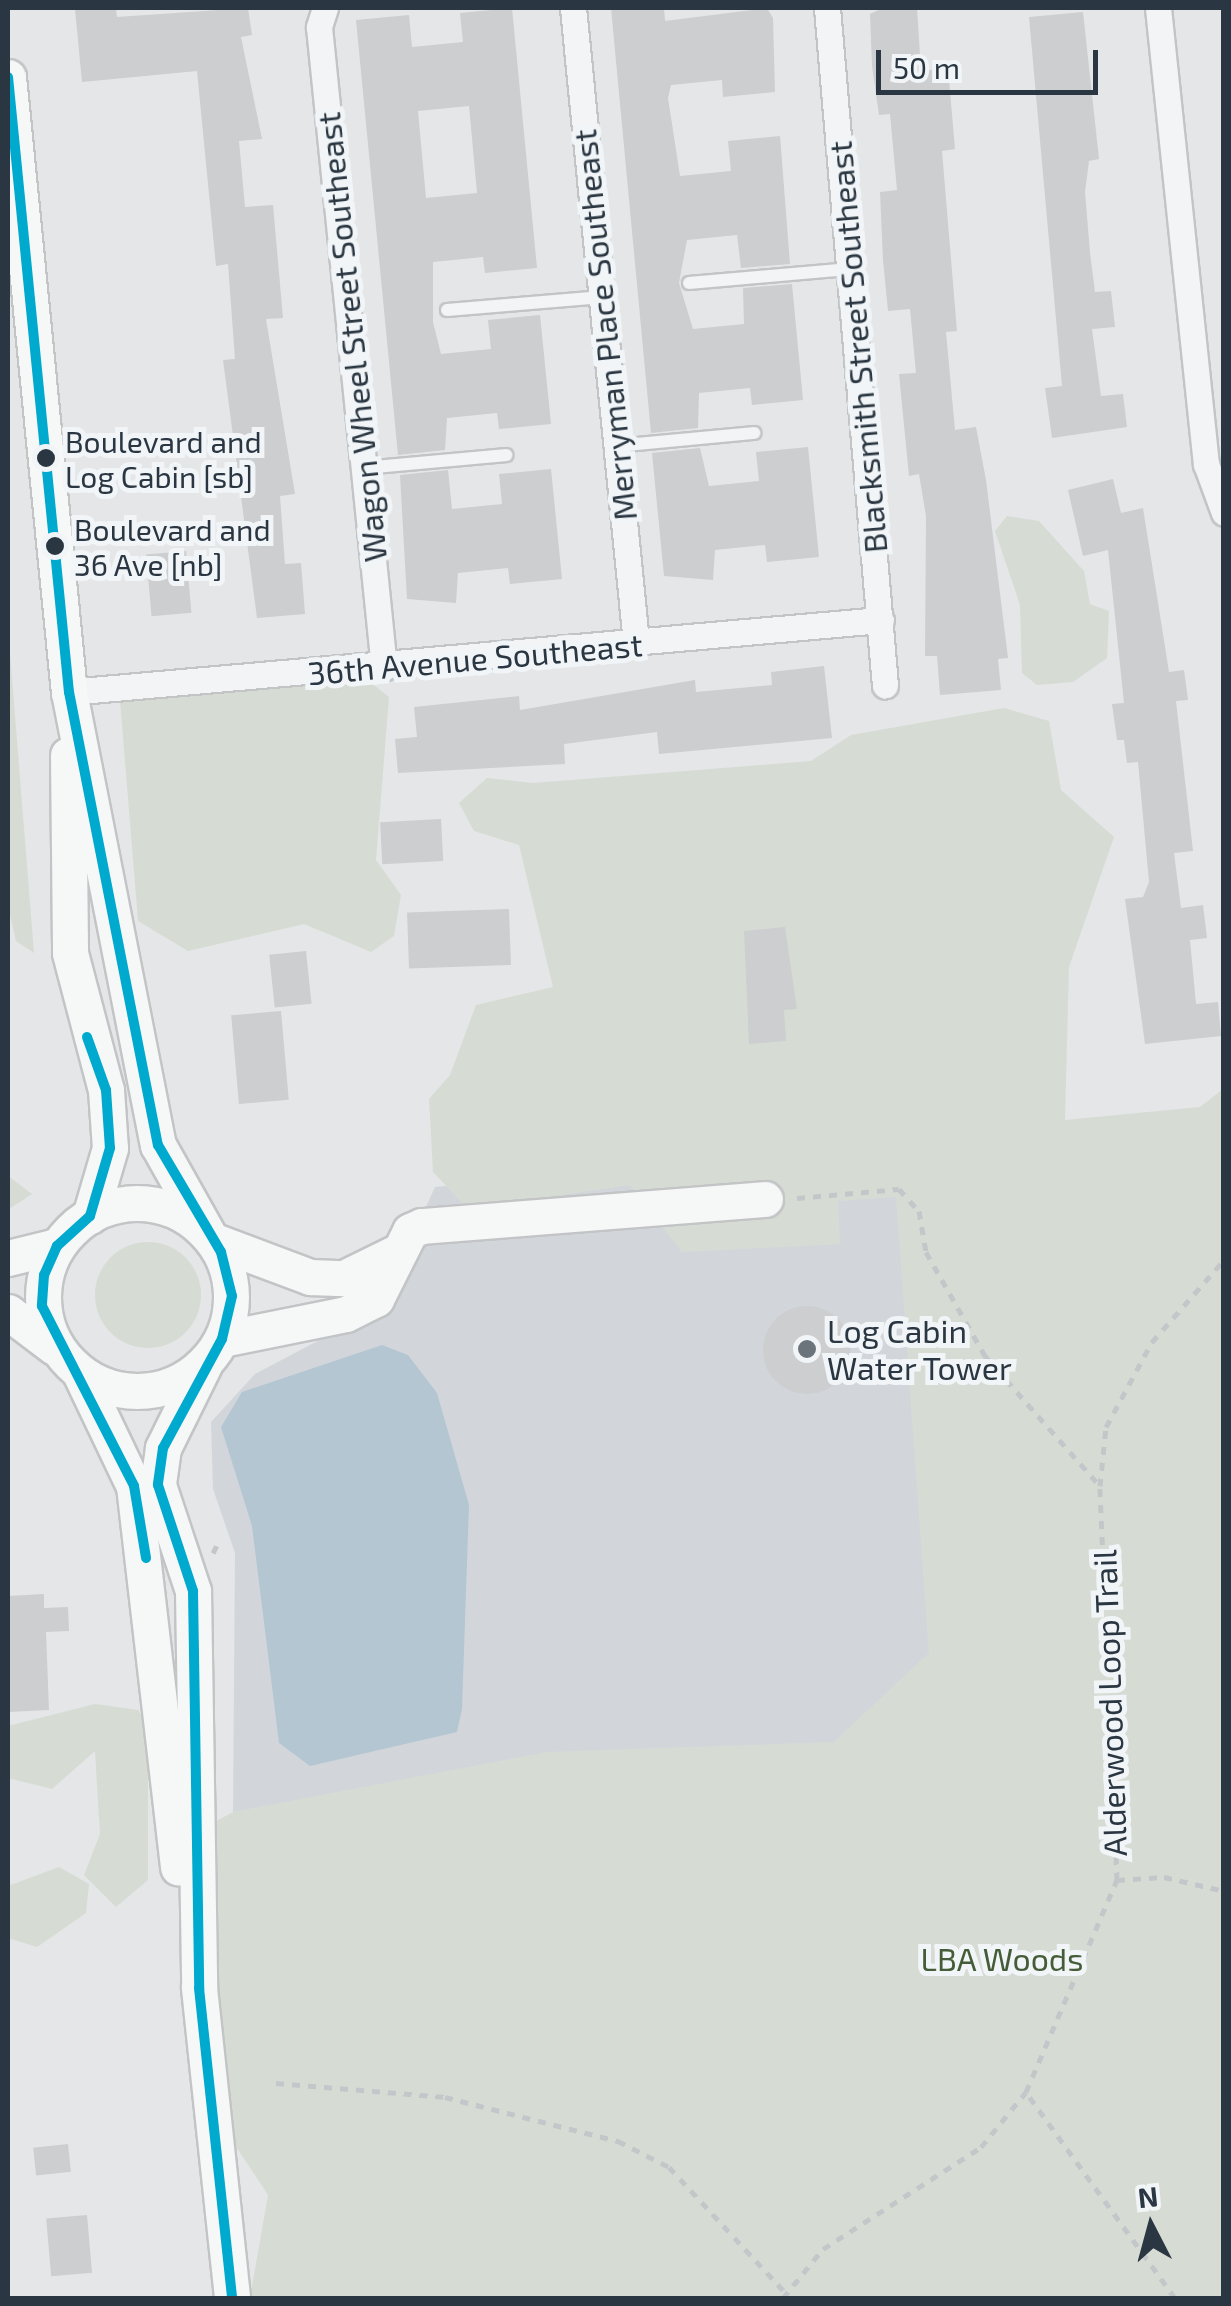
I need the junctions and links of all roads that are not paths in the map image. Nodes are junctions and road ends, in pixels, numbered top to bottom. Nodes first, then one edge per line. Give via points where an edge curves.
1 (325, 8) edge
2 (573, 8) edge
3 (827, 8) edge
4 (1158, 8) edge
5 (8, 78) edge
6 (850, 268) junction
7 (688, 283) dead end
8 (602, 297) junction
9 (447, 310) dead end
10 (754, 433) dead end
11 (616, 446) junction
12 (506, 455) dead end
13 (364, 468) junction
14 (1224, 513) edge
15 (881, 620) junction
16 (636, 644) junction
17 (384, 668) junction
18 (884, 686) dead end
19 (70, 692) junction
20 (765, 1199) road end
21 (90, 1216) junction
22 (211, 1238) junction
23 (57, 1246) junction
24 (396, 1252) junction
25 (8, 1258) edge
26 (8, 1312) edge
27 (213, 1352) junction
28 (74, 1368) junction
29 (199, 1988) junction
30 (232, 2298) edge

1 - 13 street, Wagon Wheel Street Southeast
2 - 8 street, Merryman Place Southeast
3 - 6 street, Blacksmith Street Southeast
4 - 14 street via 1206,464
5 - 19 street
6 - 7 lane
6 - 15 street, Blacksmith Street Southeast
8 - 9 lane
8 - 11 street, Merryman Place Southeast
10 - 11 lane
11 - 16 street, Merryman Place Southeast
12 - 13 lane
13 - 17 street, Wagon Wheel Street Southeast
15 - 16 street, 36th Avenue Southeast
15 - 18 street, Blacksmith Street Southeast
16 - 17 street, 36th Avenue Southeast
17 - 19 street, 36th Avenue Southeast
19 - 21 street via 70,953 106,1090 110,1148
19 - 22 street via 158,1145
20 - 24 street via 467,1219 410,1231
21 - 22 street via 129,1202 158,1205
21 - 23 street
22 - 24 street via 310,1278 344,1278
22 - 27 street via 232,1296
23 - 25 street
23 - 28 street via 42,1306
24 - 27 street via 376,1299
26 - 28 street
27 - 28 street via 144,1391
27 - 29 street via 163,1448 158,1485 197,1630
28 - 29 street via 134,1486
29 - 30 street

